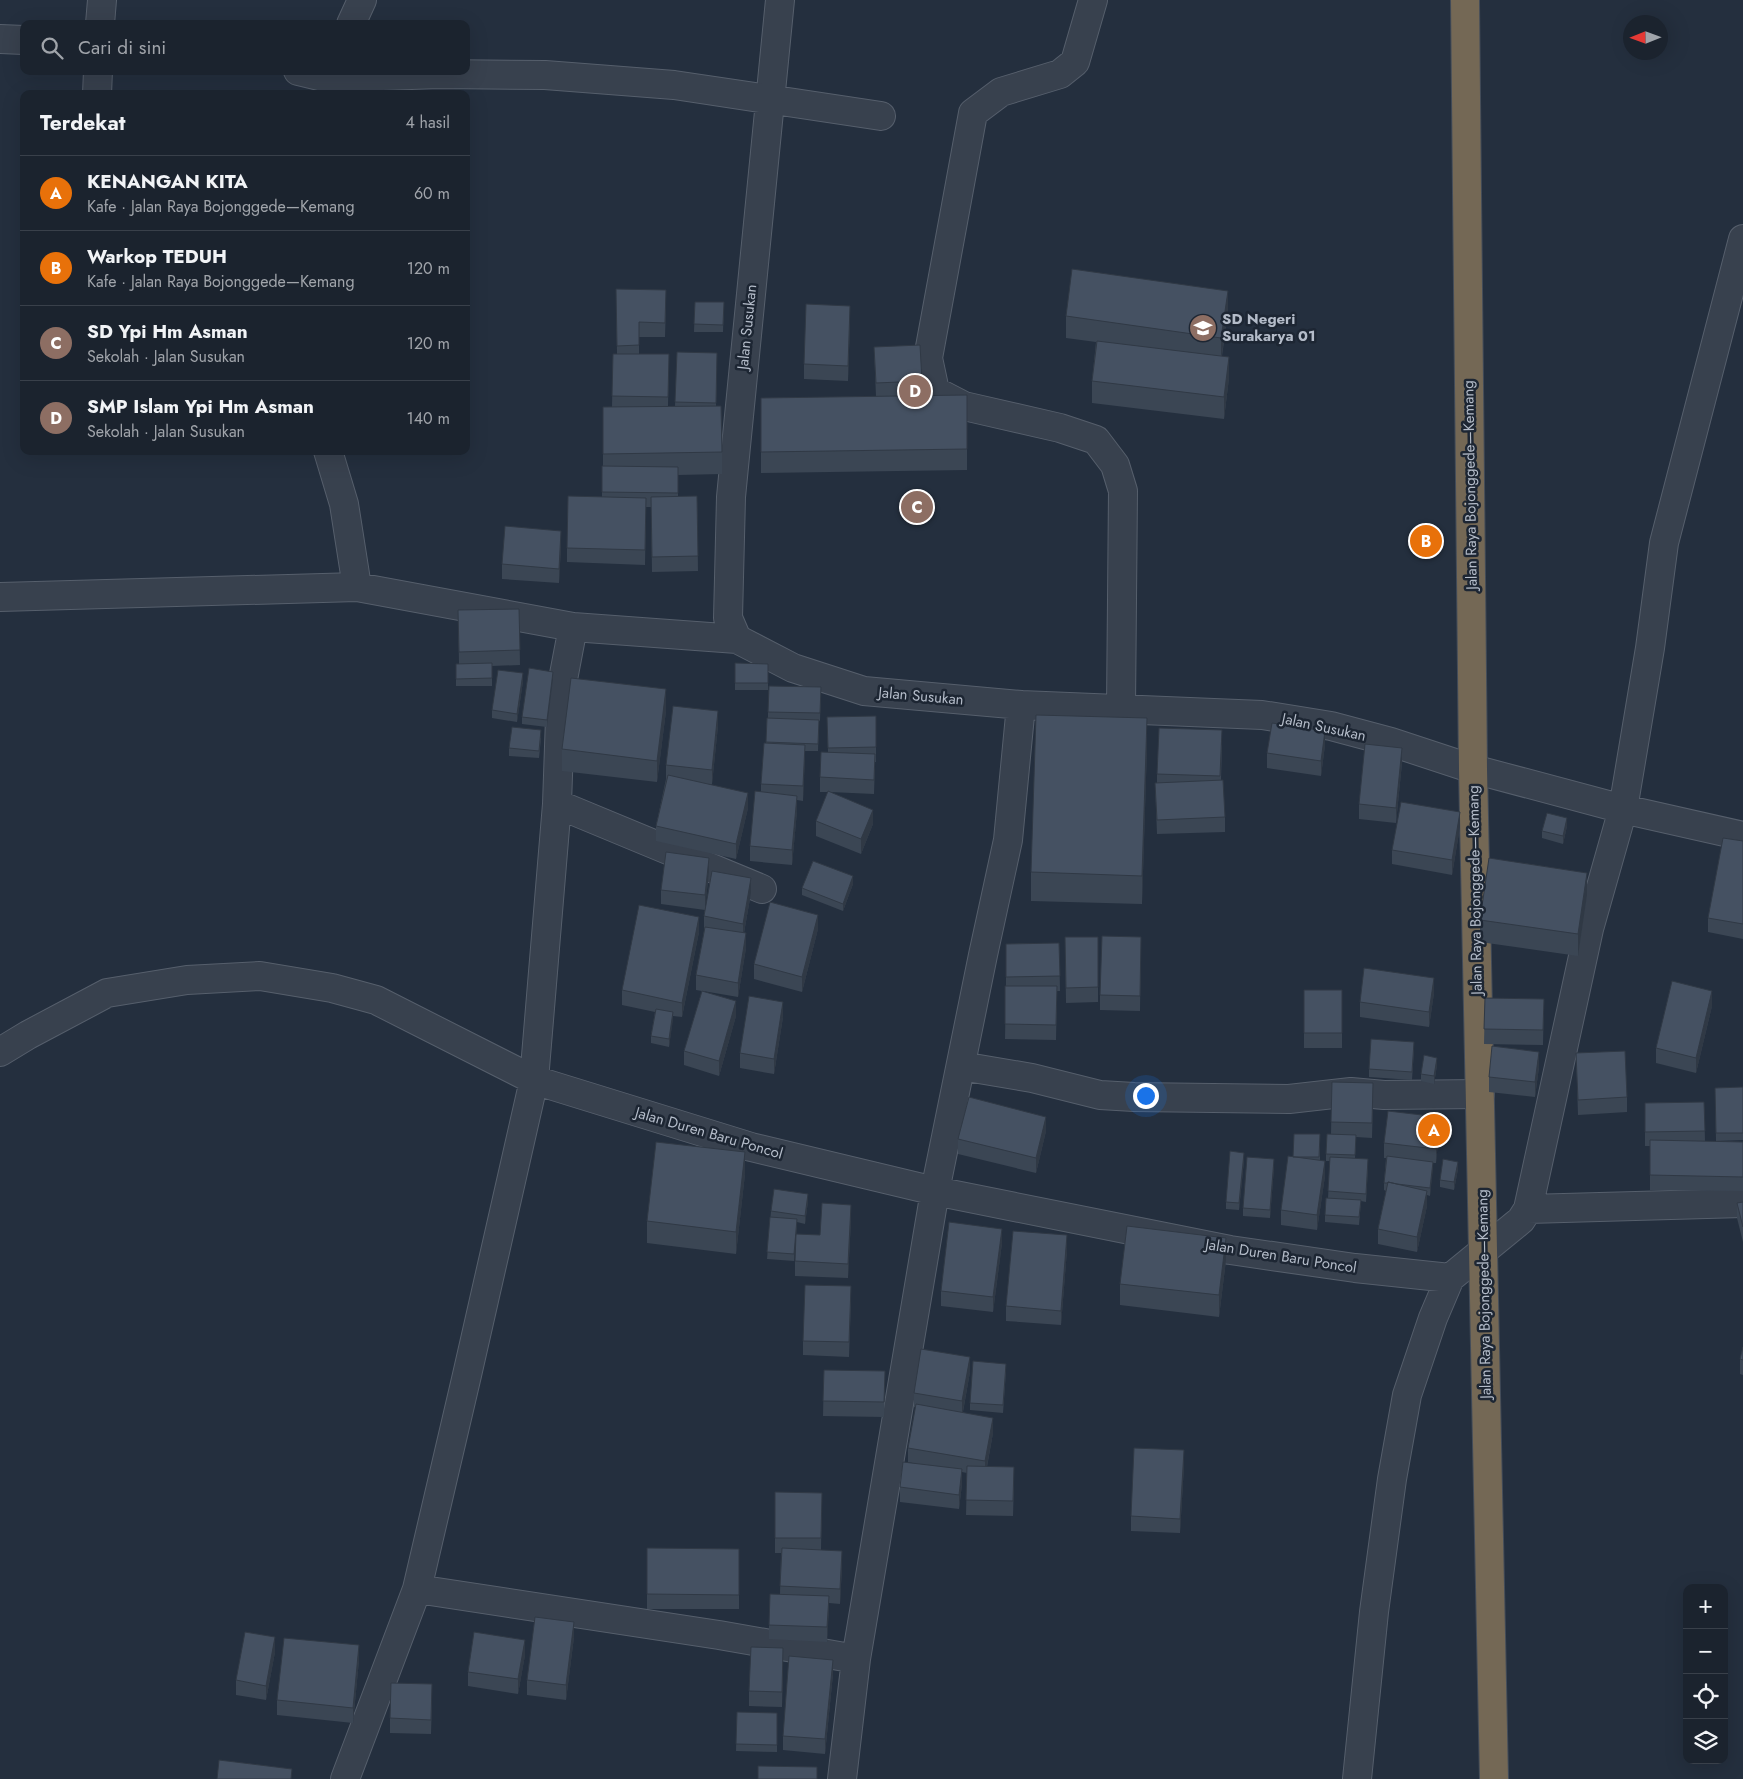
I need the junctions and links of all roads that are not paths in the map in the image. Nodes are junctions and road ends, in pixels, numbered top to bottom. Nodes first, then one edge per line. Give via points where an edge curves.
1 (102, 0) edge
2 (362, 0) edge
3 (780, 0) edge
4 (1093, 0) edge
5 (1465, 0) edge
6 (100, 20) edge
7 (353, 20) edge
8 (0, 39) edge
9 (20, 40) edge
10 (470, 74) edge
11 (98, 75) edge
12 (309, 75) edge
13 (423, 75) edge
14 (325, 81) edge
15 (97, 90) edge
16 (770, 100) junction
17 (881, 116) dead end
18 (1743, 239) edge
19 (329, 455) edge
20 (358, 587) junction
21 (0, 597) edge
22 (573, 627) junction
23 (737, 639) junction
24 (1020, 705) junction
25 (1121, 708) junction
26 (1473, 769) junction
27 (557, 804) junction
28 (1623, 809) junction
29 (1743, 836) edge
30 (762, 889) dead end
31 (0, 1052) edge
32 (961, 1066) junction
33 (534, 1080) junction
34 (1480, 1094) junction
35 (935, 1191) junction
36 (1743, 1203) edge
37 (1528, 1209) junction
38 (1483, 1251) junction
39 (1450, 1278) junction
40 (417, 1589) junction
41 (856, 1659) junction
42 (345, 1779) edge
43 (842, 1779) edge
44 (1357, 1779) edge
45 (1494, 1779) edge

1 - 6 street
2 - 7 street
3 - 16 street, Jalan Susukan
4 - 25 street via 1075,62 1060,74 1001,92 973,113 928,358 935,391 964,406 1060,428 1096,440 1115,465 1123,491
5 - 26 highway, Jalan Raya Bojonggede—Kemang
8 - 9 street
10 - 16 street via 545,75 674,85
11 - 15 street
12 - 14 street
13 - 14 street
16 - 17 street
16 - 23 street, Jalan Susukan via 731,496 728,618
18 - 28 street via 1664,543
19 - 20 street via 344,504
20 - 21 street
20 - 22 street
22 - 23 street
22 - 27 street via 560,690
23 - 24 street, Jalan Susukan via 793,668 864,692
24 - 25 street, Jalan Susukan
24 - 32 street via 1008,840
25 - 26 street, Jalan Susukan via 1262,715 1332,726
26 - 28 street, Jalan Susukan
26 - 34 highway, Jalan Raya Bojonggede—Kemang
27 - 30 street
27 - 33 street
28 - 29 street, Jalan Susukan
28 - 37 street via 1590,929
31 - 33 street, Jalan Duren Baru Poncol via 107,993 187,980 260,976 332,988 376,1000
32 - 34 street via 1032,1078 1100,1095 1134,1098 1289,1099 1351,1092
32 - 35 street
33 - 35 street, Jalan Duren Baru Poncol via 751,1147
33 - 40 street
34 - 38 highway, Jalan Raya Bojonggede—Kemang
35 - 39 street, Jalan Duren Baru Poncol via 1230,1250
35 - 41 street
36 - 37 street
37 - 38 street via 1520,1220
38 - 39 street
38 - 45 highway, Jalan Raya Bojonggede—Kemang
39 - 44 street via 1407,1395 1374,1612
40 - 41 street
40 - 42 street
41 - 43 street

